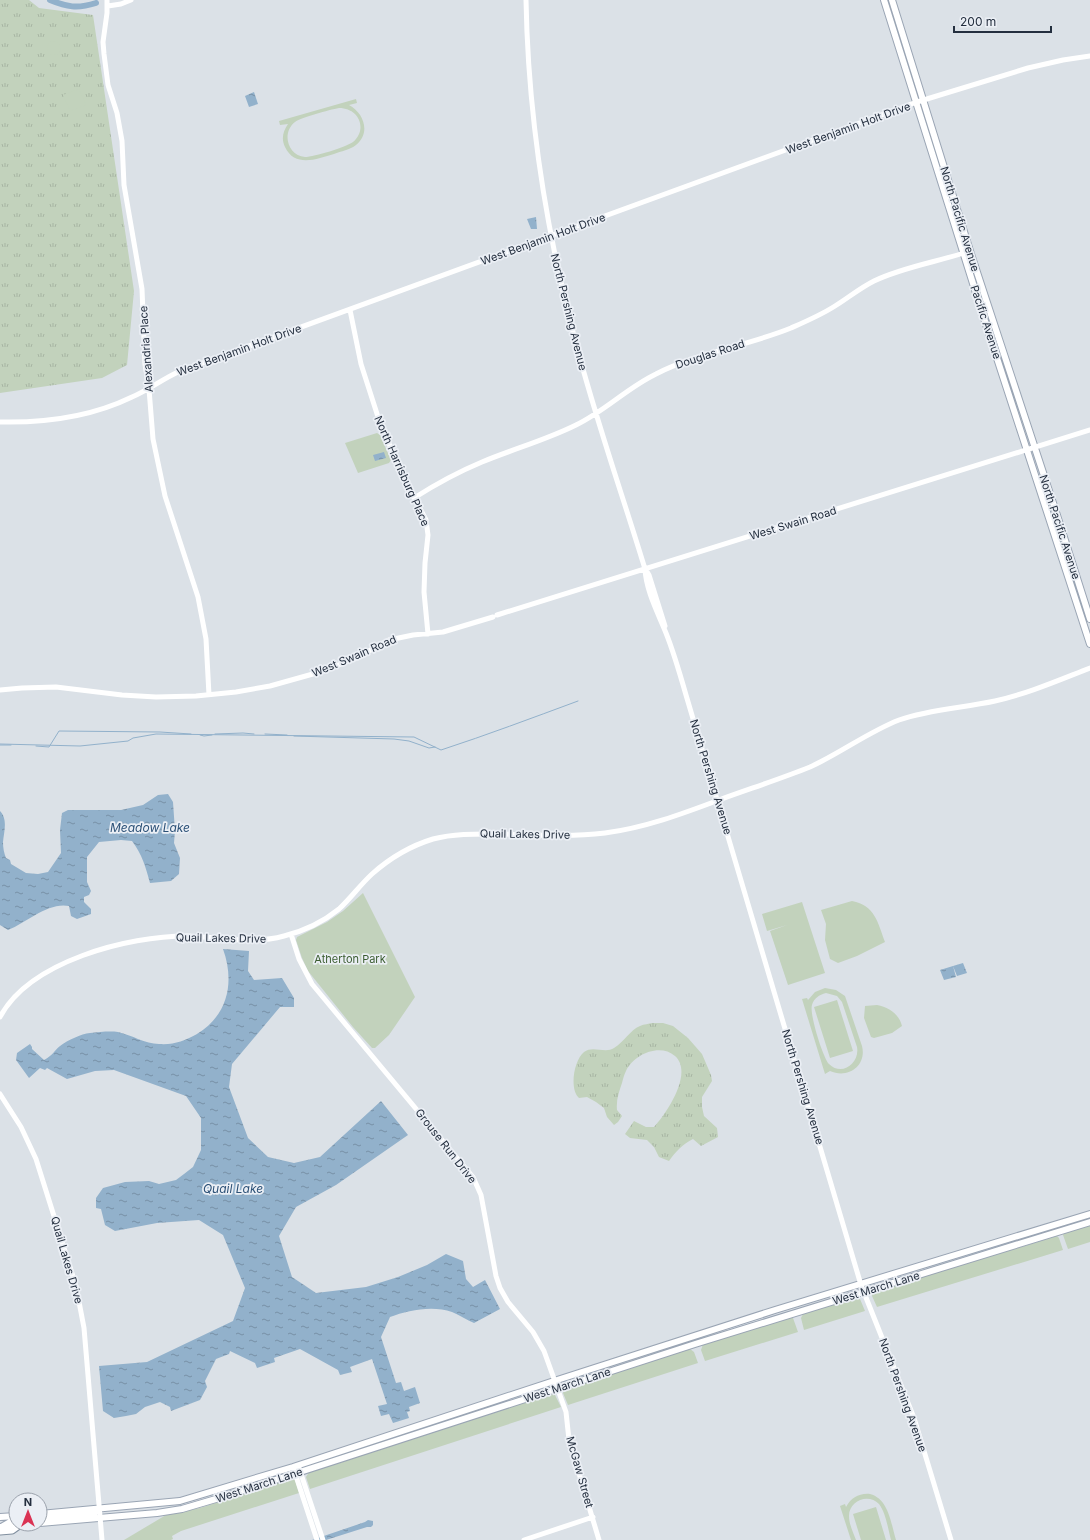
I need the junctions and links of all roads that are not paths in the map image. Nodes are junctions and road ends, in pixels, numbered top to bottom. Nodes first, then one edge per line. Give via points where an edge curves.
1 (107, 0) edge
2 (131, 0) edge
3 (526, 0) edge
4 (884, 0) edge
5 (892, 0) edge
6 (108, 6) junction
7 (1090, 56) edge
8 (920, 101) junction
9 (551, 236) junction
10 (967, 252) junction
11 (350, 310) junction
12 (149, 389) junction
13 (596, 415) junction
14 (0, 422) edge
15 (1090, 430) edge
16 (1035, 448) junction
17 (1027, 450) junction
18 (1041, 490) junction
19 (414, 498) junction
20 (1055, 509) junction
21 (1048, 512) junction
22 (1065, 540) junction
23 (1066, 568) junction
24 (645, 569) junction
25 (1081, 592) junction
26 (1090, 620) edge
27 (428, 634) junction
28 (1090, 644) edge
29 (1090, 668) edge
30 (0, 690) edge
31 (209, 695) junction
32 (718, 801) junction
33 (291, 934) junction
34 (0, 1016) edge
35 (0, 1094) edge
36 (1090, 1214) edge
37 (1090, 1222) edge
38 (861, 1285) junction
39 (864, 1292) junction
40 (554, 1381) junction
41 (556, 1388) junction
42 (296, 1466) junction
43 (298, 1473) junction
44 (99, 1509) junction
45 (48, 1513) edge
46 (48, 1518) edge
47 (101, 1518) junction
48 (593, 1518) junction
49 (48, 1522) edge
50 (318, 1537) edge
51 (102, 1540) edge
52 (323, 1540) edge
53 (524, 1540) edge
54 (599, 1540) edge
55 (951, 1540) edge

1 - 6 main road, Alexandria Place
2 - 6 main road
3 - 9 main road, North Pershing Avenue via 534,117
4 - 8 main road, Pacific Avenue
5 - 8 main road
6 - 12 main road, Alexandria Place via 104,54 108,85 122,141 124,185 142,289 145,364
7 - 8 main road, West Benjamin Holt Drive via 1028,68
8 - 9 main road, West Benjamin Holt Drive
8 - 10 main road, Pacific Avenue
9 - 11 main road, West Benjamin Holt Drive
9 - 13 main road, North Pershing Avenue via 573,333
10 - 13 main road, Douglas Road via 876,280 822,314 791,328 706,353 671,367 646,379
10 - 16 main road, North Pacific Avenue
10 - 17 main road, Pacific Avenue
11 - 12 main road, West Benjamin Holt Drive via 178,372
11 - 19 main road, North Harrisburg Place via 370,396 389,446
12 - 14 main road, West Benjamin Holt Drive via 84,414 54,420
12 - 31 main road, Alexandria Place via 153,439 162,483 193,578 202,615
13 - 19 main road, Douglas Road via 551,436 463,470
13 - 24 main road, North Pershing Avenue
15 - 16 main road, West Swain Road
16 - 17 main road, West Swain Road
16 - 20 main road, North Pacific Avenue
17 - 18 main road, Pacific Avenue
17 - 24 main road, West Swain Road
18 - 20 main road via 1045,493 1050,506
18 - 21 main road, Pacific Avenue
19 - 27 main road, North Harrisburg Place via 426,520 428,531 424,585
20 - 22 main road, North Pacific Avenue
21 - 22 main road via 1052,514 1059,535
21 - 23 main road, Pacific Avenue
22 - 25 main road, North Pacific Avenue
23 - 25 main road via 1071,572 1076,588
23 - 28 main road, Pacific Avenue
24 - 27 main road, West Swain Road via 443,632
24 - 32 main road, North Pershing Avenue via 645,577 666,631
25 - 26 main road, North Pacific Avenue
27 - 31 main road, West Swain Road via 389,640 345,663 294,680 250,690
29 - 32 main road, Quail Lakes Drive via 1004,698 980,704 943,708 898,721 810,767
30 - 31 main road, West Swain Road via 50,687 140,696
32 - 33 main road, Quail Lakes Drive via 660,821 616,831 572,835 468,834 424,842 386,863 328,916
32 - 38 main road, North Pershing Avenue
33 - 34 main road, Quail Lakes Drive via 255,940 169,937 109,947 72,960 32,981 12,999
33 - 40 main road, Grouse Run Drive via 299,959 312,984 473,1177 481,1195 500,1288 540,1342
35 - 44 main road, Quail Lakes Drive via 21,1127 36,1159 76,1286 83,1320
36 - 38 main road, West March Lane
37 - 39 main road, West March Lane
38 - 39 main road, North Pershing Avenue
38 - 40 main road, West March Lane
39 - 41 main road, West March Lane
39 - 55 main road, North Pershing Avenue via 914,1418
40 - 41 main road, McGaw Street
40 - 42 main road, West March Lane
41 - 43 main road, West March Lane
41 - 48 main road, McGaw Street via 566,1412 569,1440
42 - 43 main road
42 - 44 main road, West March Lane via 180,1501
43 - 47 main road, West March Lane via 182,1509
43 - 50 main road
44 - 45 main road, West March Lane
44 - 46 main road via 94,1514
44 - 47 main road, Quail Lakes Drive
47 - 49 main road, West March Lane
47 - 51 main road, Quail Lakes Drive
48 - 53 main road
48 - 54 main road, McGaw Street
50 - 52 main road

